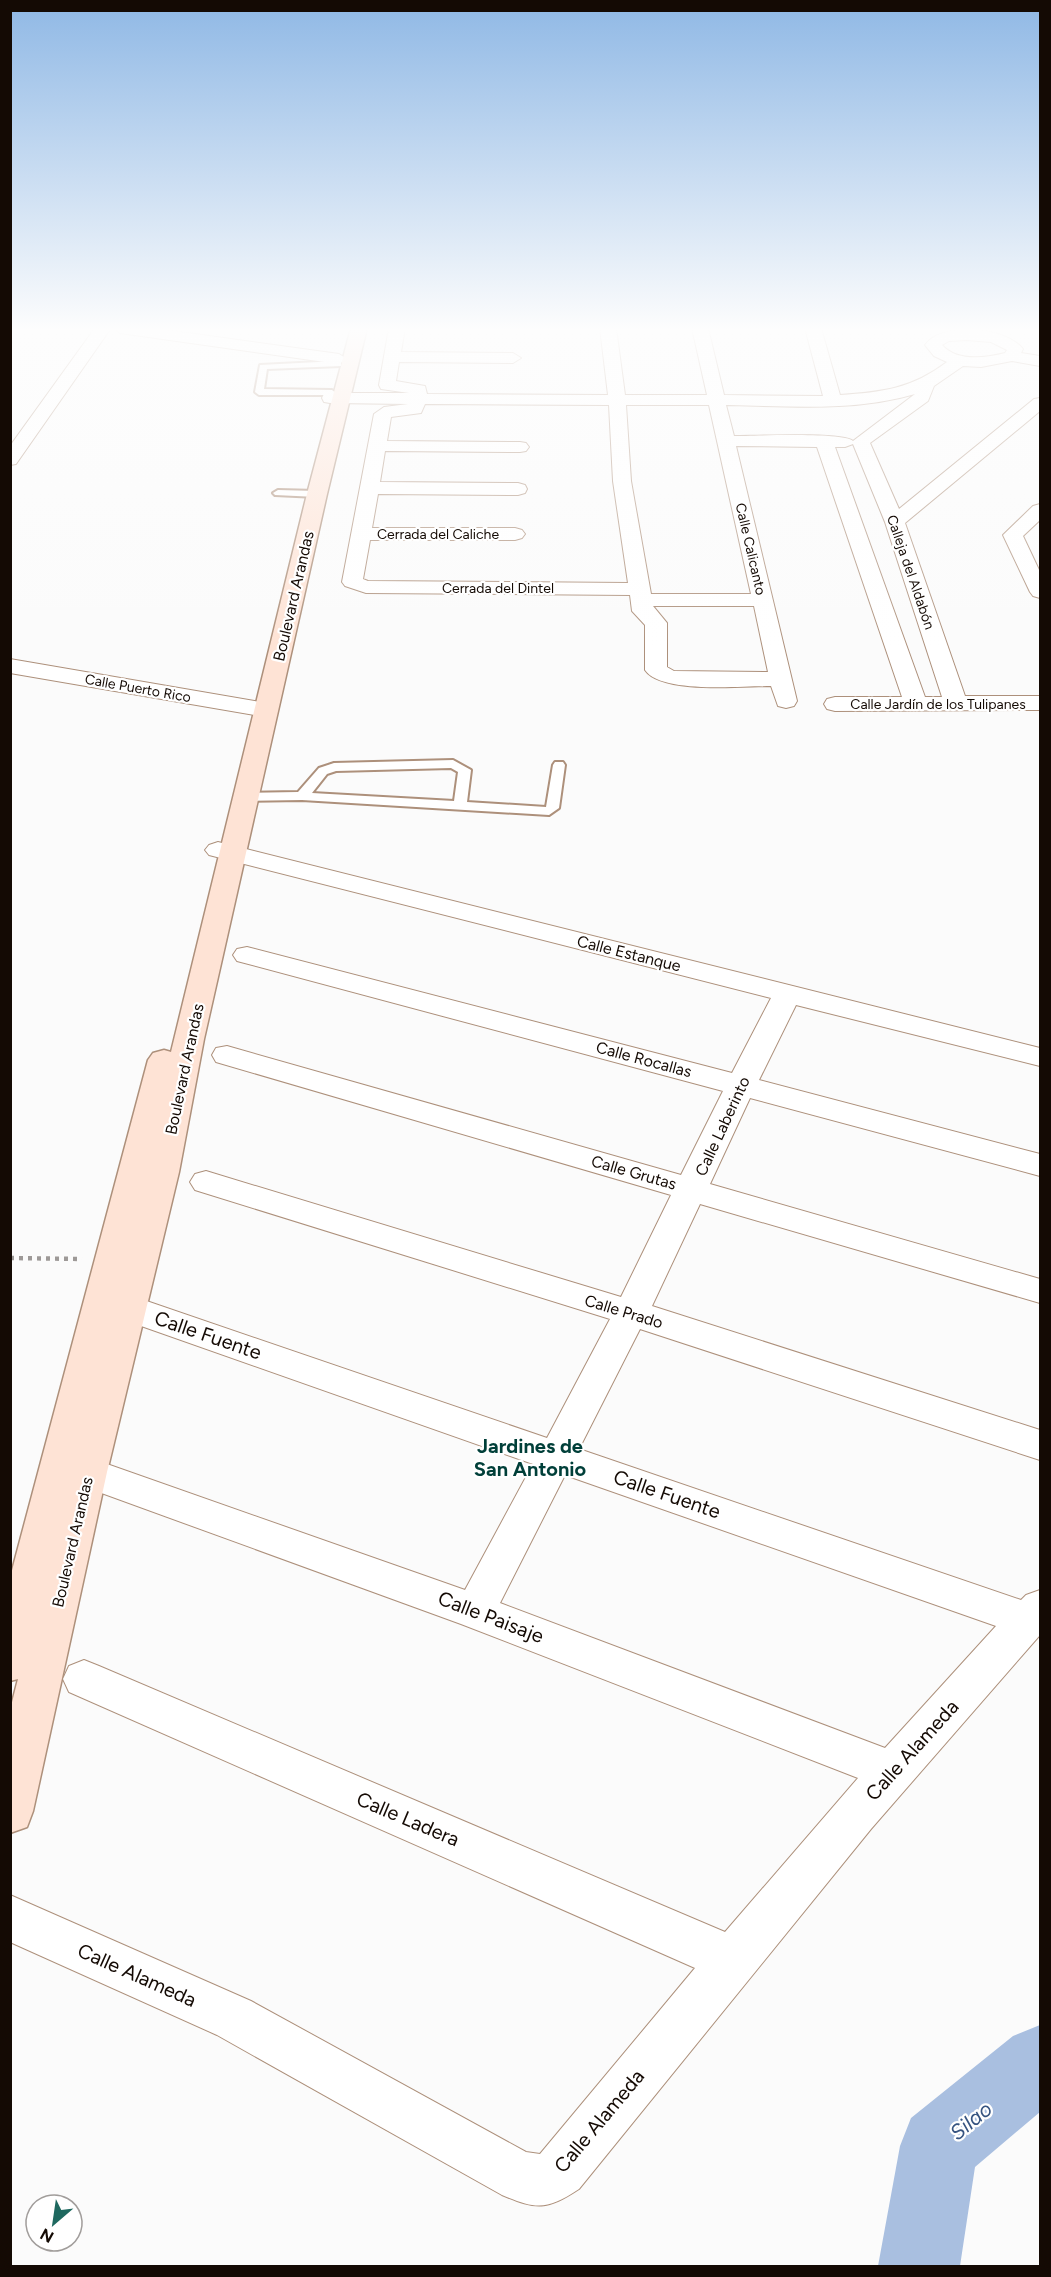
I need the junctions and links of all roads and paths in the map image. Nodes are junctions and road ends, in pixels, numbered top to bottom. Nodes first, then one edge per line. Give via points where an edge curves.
1 (28, 434) edge
2 (326, 434) edge
3 (380, 434) edge
4 (619, 434) edge
5 (724, 434) edge
6 (871, 434) edge
7 (1003, 434) edge
8 (726, 441) junction
9 (824, 441) junction
10 (861, 442) junction
11 (378, 446) junction
12 (520, 447) dead end
13 (10, 460) edge
14 (370, 488) junction
15 (518, 489) dead end
16 (278, 493) dead end
17 (312, 494) junction
18 (1041, 510) edge
19 (895, 522) junction
20 (361, 534) junction
21 (515, 534) dead end
22 (1041, 592) edge
23 (640, 595) junction
24 (763, 600) junction
25 (888, 622) junction
26 (929, 622) junction
27 (10, 666) edge
28 (781, 679) junction
29 (786, 701) dead end
30 (1041, 703) edge
31 (835, 704) dead end
32 (916, 704) junction
33 (956, 704) junction
34 (260, 708) junction
35 (559, 765) dead end
36 (302, 795) junction
37 (246, 797) junction
38 (460, 807) junction
39 (225, 852) junction
40 (247, 955) dead end
41 (788, 993) junction
42 (227, 1055) dead end
43 (1041, 1058) edge
44 (741, 1085) junction
45 (1041, 1165) edge
46 (206, 1182) dead end
47 (693, 1189) junction
48 (10, 1258) edge
49 (112, 1260) junction
50 (1041, 1292) edge
51 (115, 1307) junction
52 (631, 1313) junction
53 (1041, 1445) edge
54 (556, 1455) junction
55 (87, 1472) junction
56 (475, 1611) junction
57 (1034, 1614) edge
58 (10, 1662) edge
59 (84, 1679) dead end
60 (892, 1771) junction
61 (10, 1811) edge
62 (10, 1918) edge
63 (731, 1959) junction

1 - 13 street
2 - 17 main road, Boulevard Arandas
3 - 11 street
4 - 23 street via 622,482
5 - 8 street, Calle Calicanto
6 - 10 street
7 - 19 street
8 - 9 street
8 - 24 street, Calle Calicanto
9 - 10 street
9 - 25 street
10 - 19 street, Calleja del Aldabón
11 - 12 street
11 - 14 street
14 - 15 street
14 - 20 street
16 - 17 lane
17 - 34 main road, Boulevard Arandas
18 - 22 street via 1013,535
19 - 26 street, Calleja del Aldabón
20 - 21 street, Cerrada del Caliche
20 - 23 street, Cerrada del Dintel via 352,582 366,587
23 - 24 street, Cerrada del Dintel
23 - 28 street via 644,611 656,623 656,670 667,677
24 - 28 street, Calle Calicanto
25 - 26 street
25 - 32 street
26 - 33 street, Calleja del Aldabón
27 - 34 street, Calle Puerto Rico
28 - 29 street, Calle Calicanto
30 - 33 street, Calle Jardín de los Tulipanes
31 - 32 street, Calle Jardín de los Tulipanes
32 - 33 street, Calle Jardín de los Tulipanes
34 - 37 main road, Boulevard Arandas
34 - 39 main road, Boulevard Arandas
35 - 38 lane via 549,811
36 - 37 lane
36 - 38 lane
36 - 38 lane via 323,771 334,767 453,764 465,770
37 - 39 main road, Boulevard Arandas
39 - 41 street, Calle Estanque
39 - 49 main road, Boulevard Arandas
39 - 51 main road, Boulevard Arandas via 162,1172
40 - 44 street, Calle Rocallas
41 - 43 street, Calle Estanque
41 - 44 street, Calle Laberinto
42 - 47 street, Calle Grutas
44 - 45 street, Calle Rocallas
44 - 47 street, Calle Laberinto
46 - 52 street, Calle Prado
47 - 50 street, Calle Grutas
47 - 52 street, Calle Laberinto
48 - 49 path
49 - 51 main road, Boulevard Arandas
51 - 54 street, Calle Fuente
51 - 55 main road, Boulevard Arandas
51 - 58 main road, Boulevard Arandas
52 - 53 street, Calle Prado
52 - 54 street, Calle Laberinto
54 - 56 street, Calle Laberinto
54 - 57 street, Calle Fuente
55 - 56 street, Calle Paisaje
55 - 61 main road, Boulevard Arandas
56 - 60 street, Calle Paisaje
57 - 60 street, Calle Alameda
59 - 63 street, Calle Ladera
60 - 63 street, Calle Alameda
62 - 63 street, Calle Alameda via 234,2018 520,2177 545,2181 561,2171

